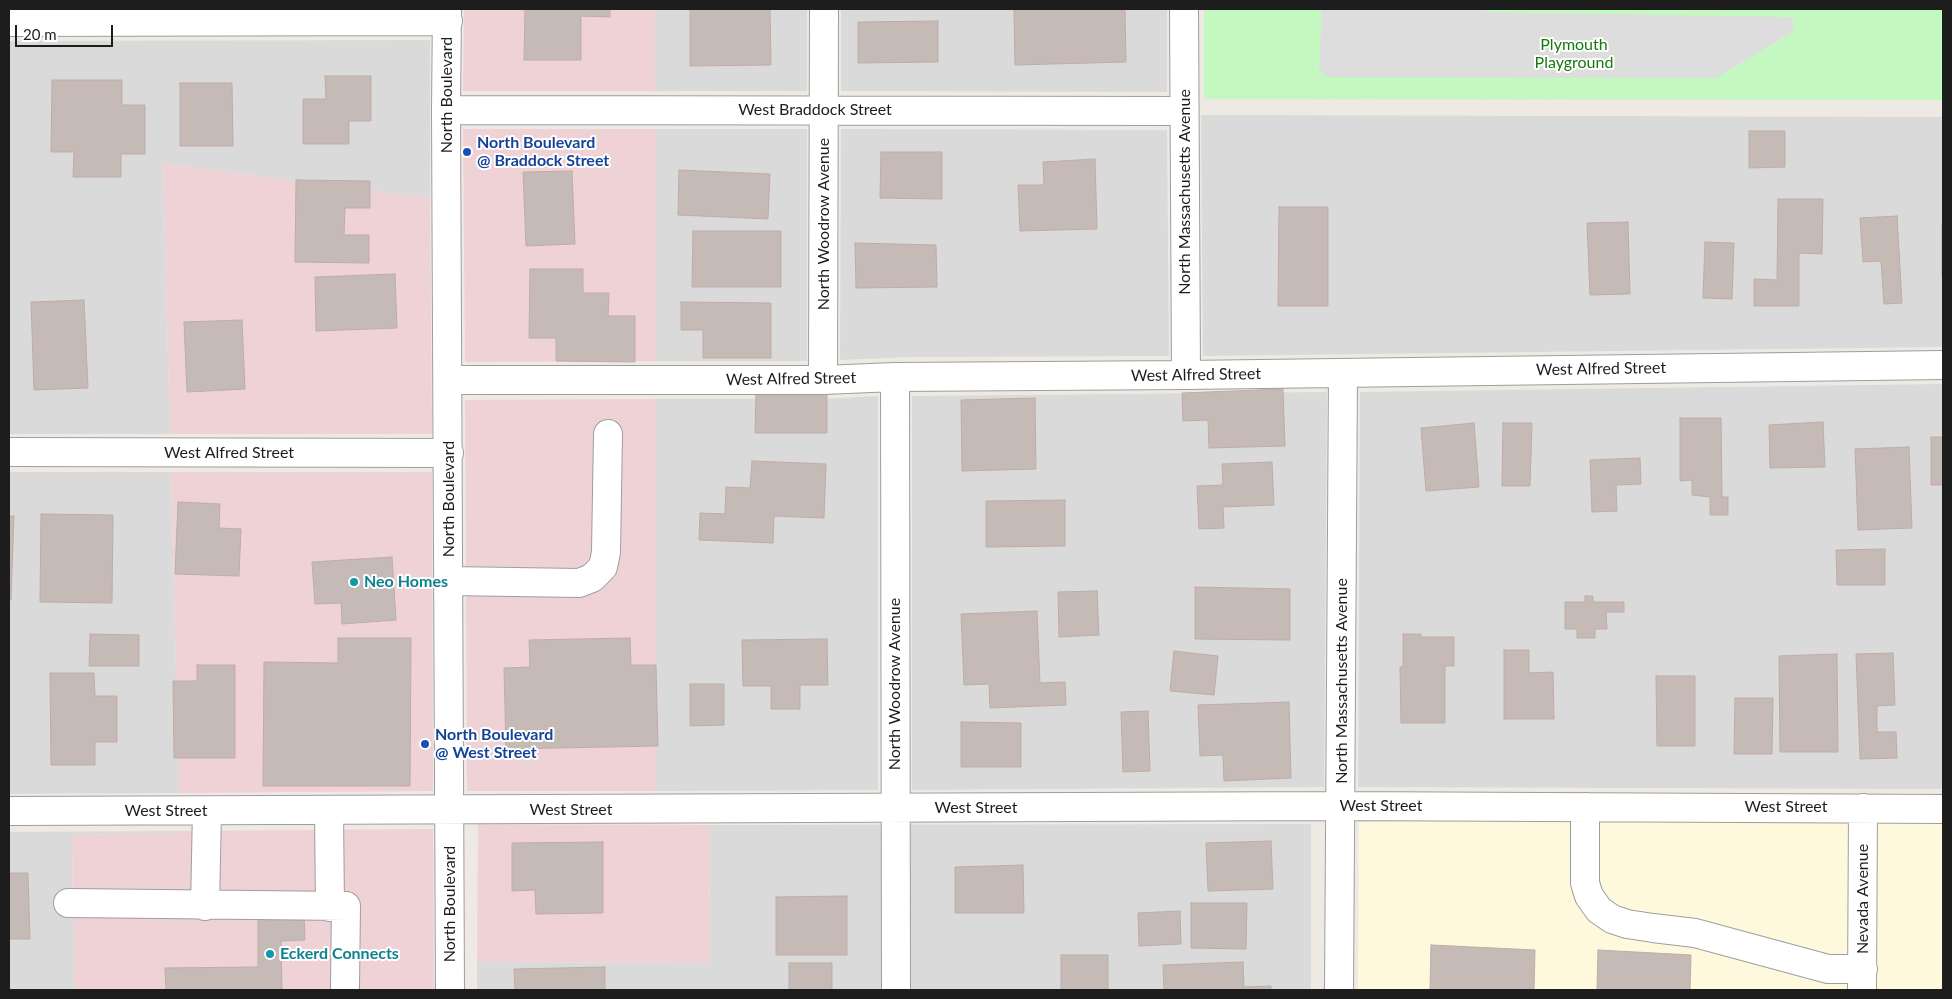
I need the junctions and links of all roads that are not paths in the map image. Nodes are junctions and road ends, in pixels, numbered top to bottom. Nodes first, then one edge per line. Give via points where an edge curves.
1 (824, 9) edge
2 (1184, 9) edge
3 (448, 15) edge
4 (9, 22) edge
5 (446, 110) junction
6 (824, 110) junction
7 (1184, 111) junction
8 (1943, 365) edge
9 (1343, 373) junction
10 (1186, 375) junction
11 (895, 377) junction
12 (448, 380) junction
13 (823, 380) junction
14 (608, 434) dead end
15 (9, 452) edge
16 (448, 453) junction
17 (449, 582) junction
18 (1341, 806) junction
19 (1585, 806) junction
20 (1863, 808) junction
21 (895, 809) junction
22 (1943, 809) edge
23 (450, 810) junction
24 (9, 811) edge
25 (207, 811) junction
26 (329, 811) junction
27 (68, 903) dead end
28 (205, 906) junction
29 (330, 907) junction
30 (1863, 980) edge
31 (345, 986) dead end
32 (450, 990) edge
33 (896, 990) edge
34 (1340, 990) edge

1 - 6 street, North Woodrow Avenue
2 - 7 street, North Massachusetts Avenue
3 - 4 street
3 - 5 street, North Boulevard
5 - 6 street, West Braddock Street
5 - 12 street, North Boulevard
6 - 7 street, West Braddock Street
6 - 13 street, North Woodrow Avenue
7 - 10 street, North Massachusetts Avenue
8 - 9 street, West Alfred Street
9 - 10 street, West Alfred Street
9 - 18 street, North Massachusetts Avenue
10 - 11 street, West Alfred Street
11 - 13 street, West Alfred Street
11 - 21 street, North Woodrow Avenue
12 - 13 street, West Alfred Street
12 - 16 street, North Boulevard
14 - 17 street via 606,552 603,567 592,578 579,583
15 - 16 street, West Alfred Street
16 - 17 street, North Boulevard
17 - 23 street, North Boulevard
18 - 19 street, West Street
18 - 21 street, West Street
18 - 34 street, North Massachusetts Avenue
19 - 20 street, West Street
19 - 30 street via 1585,883 1599,910 1612,919 1627,924 1695,932
20 - 22 street, West Street
20 - 30 street, Nevada Avenue
21 - 23 street, West Street
21 - 33 street, North Woodrow Avenue
23 - 26 street, West Street
23 - 32 street, North Boulevard
24 - 25 street, West Street
25 - 26 street, West Street
25 - 28 street
26 - 29 street
27 - 28 street
28 - 29 street
29 - 31 street via 346,906

